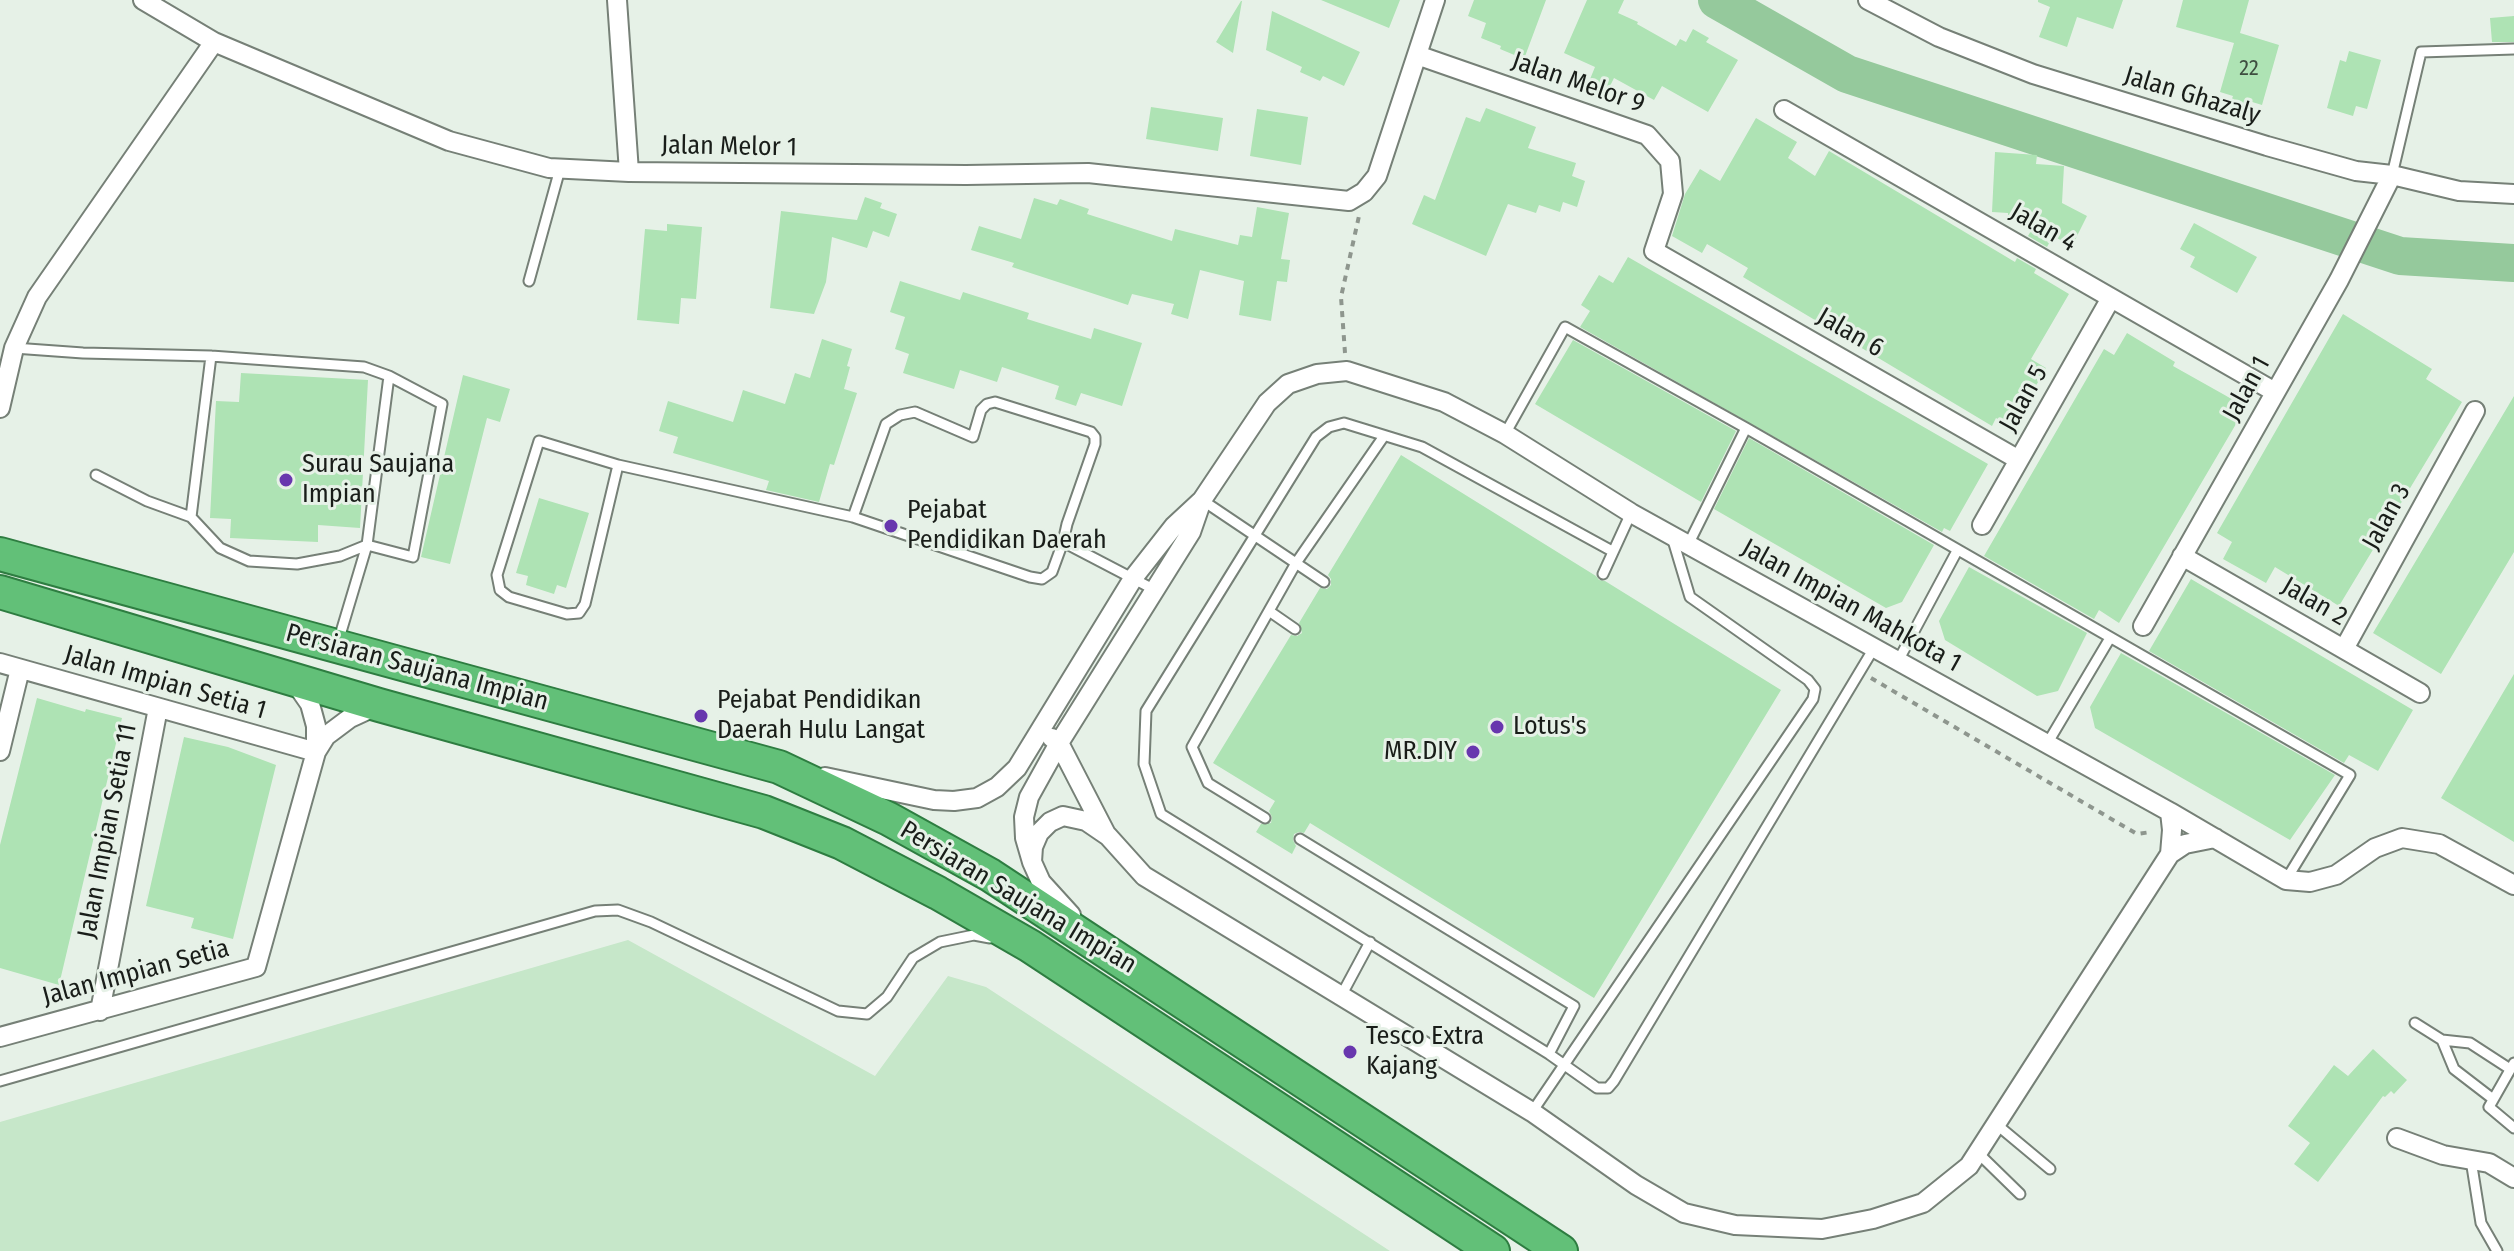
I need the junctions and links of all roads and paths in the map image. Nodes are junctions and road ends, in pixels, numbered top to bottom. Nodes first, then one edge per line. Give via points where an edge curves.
1 (143, 0) edge
2 (617, 0) edge
3 (1435, 0) edge
4 (1868, 0) edge
5 (214, 42) junction
6 (2514, 49) edge
7 (1417, 55) junction
8 (1784, 110) dead end
9 (560, 169) junction
10 (629, 172) junction
11 (2392, 175) junction
12 (2514, 194) edge
13 (1356, 197) junction
14 (1654, 251) joint
15 (529, 281) dead end
16 (2111, 298) junction
17 (7, 344) edge
18 (211, 356) junction
19 (1347, 371) junction
20 (389, 376) junction
21 (2275, 392) junction
22 (0, 408) edge
23 (2475, 411) dead end
24 (1746, 428) junction
25 (1505, 434) junction
26 (1384, 436) junction
27 (2019, 460) junction
28 (618, 465) junction
29 (96, 475) dead end
30 (1202, 500) junction
31 (1631, 513) junction
32 (191, 517) junction
33 (853, 517) junction
34 (1982, 525) dead end
35 (1254, 535) junction
36 (1680, 540) junction
37 (1063, 542) junction
38 (367, 545) junction
39 (3, 550) edge
40 (1612, 551) junction
41 (1957, 551) junction
42 (2182, 556) junction
43 (1296, 563) junction
44 (1603, 574) dead end
45 (1134, 577) junction
46 (1324, 582) dead end
47 (1155, 590) junction
48 (0, 592) edge
49 (1269, 611) junction
50 (2143, 626) dead end
51 (1295, 629) dead end
52 (2110, 638) junction
53 (337, 646) junction
54 (1874, 648) junction
55 (2344, 649) junction
56 (1898, 661) junction
57 (0, 663) edge
58 (20, 669) junction
59 (1859, 671) junction
60 (292, 678) junction
61 (2420, 693) dead end
62 (379, 705) junction
63 (158, 708) junction
64 (1040, 730) junction
65 (1059, 743) junction
66 (2047, 744) junction
67 (0, 751) edge
68 (316, 752) junction
69 (779, 767) junction
70 (2167, 811) junction
71 (1265, 818) dead end
72 (1108, 836) junction
73 (2215, 838) junction
74 (1300, 839) dead end
75 (2170, 854) junction
76 (1032, 862) junction
77 (2286, 880) junction
78 (2514, 885) edge
79 (1370, 942) junction
80 (1030, 946) junction
81 (1109, 952) junction
82 (1341, 996) junction
83 (100, 1011) junction
84 (2415, 1023) dead end
85 (0, 1037) edge
86 (2442, 1040) junction
87 (1549, 1054) junction
88 (1566, 1065) junction
89 (2512, 1066) edge
90 (0, 1081) edge
91 (2493, 1099) junction
92 (1532, 1112) junction
93 (1996, 1124) junction
94 (2514, 1128) edge
95 (2397, 1138) dead end
96 (1978, 1153) junction
97 (2471, 1160) junction
98 (2050, 1169) dead end
99 (2514, 1178) edge
100 (2020, 1194) dead end
101 (1493, 1251) edge
102 (1561, 1251) edge
103 (2497, 1251) edge

1 - 5 street, Jalan Melor 1
2 - 10 street
3 - 7 street
4 - 11 street, Jalan Ghazaly via 1939,37 2033,74 2356,171
5 - 9 street, Jalan Melor 1 via 449,141
5 - 17 street
6 - 11 lane via 2421,52
7 - 13 street via 1377,176
7 - 14 street, Jalan Melor 9 via 1647,135 1670,161 1673,194
8 - 16 street, Jalan 4
9 - 10 street, Jalan Melor 1
9 - 15 lane
10 - 13 street, Jalan Melor 1 via 1088,173
11 - 12 street, Jalan Ghazaly via 2459,191
11 - 21 street, Jalan 1
13 - 19 path via 1341,297
14 - 27 street, Jalan 6
16 - 21 street, Jalan 4
16 - 27 street, Jalan 5
17 - 18 lane via 83,353
17 - 22 street
18 - 20 lane via 364,367
18 - 32 lane
19 - 25 street, Jalan Impian Mahkota 1 via 1444,402
19 - 30 street, Jalan Impian Mahkota 1 via 1288,384 1267,403
20 - 38 lane
20 - 38 lane via 442,404 413,557
21 - 42 street, Jalan 1
23 - 55 street, Jalan 3
24 - 25 lane via 1565,327
24 - 36 lane
24 - 41 lane
25 - 31 street, Jalan Impian Mahkota 1
26 - 35 lane via 1344,423 1329,427 1316,437
26 - 40 lane via 1422,447
26 - 43 lane
27 - 34 street, Jalan 5
28 - 28 lane via 579,613 567,614 500,590 497,575 539,441
28 - 33 lane
29 - 32 lane
30 - 35 lane
30 - 45 street
30 - 47 street via 1191,532
31 - 36 street, Jalan Impian Mahkota 1
31 - 40 lane
32 - 38 lane via 220,548 249,561 297,564
33 - 37 lane via 1042,579 1052,572
33 - 37 lane via 886,424 915,412 973,437 981,410 995,402 1095,437
35 - 43 lane
35 - 79 lane via 1146,711 1144,764 1161,814
36 - 54 street, Jalan Impian Mahkota 1
36 - 88 lane via 1690,597 1808,680 1815,689 1813,699
37 - 45 lane
38 - 53 lane
39 - 53 highway, Persiaran Saujana Impian
40 - 44 lane
41 - 52 lane
41 - 56 lane
42 - 50 street, Jalan 1
42 - 55 street, Jalan 2
43 - 46 lane
43 - 49 lane
45 - 47 lane
45 - 64 street
47 - 65 street
48 - 60 highway, Persiaran Saujana Impian
49 - 51 lane
49 - 71 lane via 1192,747 1208,783
52 - 66 lane
52 - 77 lane via 2350,775
53 - 69 highway, Persiaran Saujana Impian
54 - 56 street, Jalan Impian Mahkota 1
54 - 59 lane
55 - 61 street, Jalan 2
56 - 66 street, Jalan Impian Mahkota 1
57 - 58 street, Jalan Impian Setia 1
58 - 63 street, Jalan Impian Setia 1
58 - 67 street
59 - 70 path via 2137,834 2149,835
59 - 88 lane via 1614,1081 1608,1088 1597,1088
60 - 62 highway, Persiaran Saujana Impian
60 - 68 street, Jalan Impian Setia via 310,704
62 - 68 street, Jalan Impian Setia via 350,718 326,736
62 - 80 highway, Persiaran Saujana Impian via 764,812 842,843
63 - 68 street, Jalan Impian Setia 1
63 - 83 street, Jalan Impian Setia 11
64 - 65 street
64 - 69 street via 1017,768 977,798 934,800
65 - 72 street
65 - 76 street via 1029,797 1024,817
66 - 70 street, Jalan Impian Mahkota 1
68 - 83 street, Jalan Impian Setia via 256,967
69 - 81 highway, Persiaran Saujana Impian via 990,875
70 - 73 street, Jalan Impian Mahkota 1
70 - 75 street
72 - 76 street via 1086,821 1063,816 1039,833
72 - 82 street via 1144,876
73 - 75 street via 2185,844
73 - 77 street, Jalan Impian Mahkota 1
74 - 87 lane via 1574,1006
75 - 93 street
76 - 81 street via 1055,900
77 - 78 street via 2310,882 2336,875 2375,848 2402,838 2439,844
79 - 82 lane
79 - 87 lane
80 - 90 lane via 974,935 940,942 913,958 887,997 867,1014 838,1011 651,922 618,910 595,911
80 - 101 highway, Persiaran Saujana Impian
81 - 102 highway, Persiaran Saujana Impian
82 - 92 street
83 - 85 street, Jalan Impian Setia
84 - 86 lane
86 - 89 lane via 2470,1043
86 - 91 lane via 2454,1069
87 - 88 lane
88 - 92 lane
89 - 91 lane
91 - 94 lane via 2489,1107
92 - 96 street via 1684,1213 1735,1225 1822,1229 1873,1219 1923,1203
93 - 96 street
93 - 98 lane
95 - 97 street
96 - 100 lane
97 - 99 street via 2489,1163
97 - 103 lane via 2481,1223

